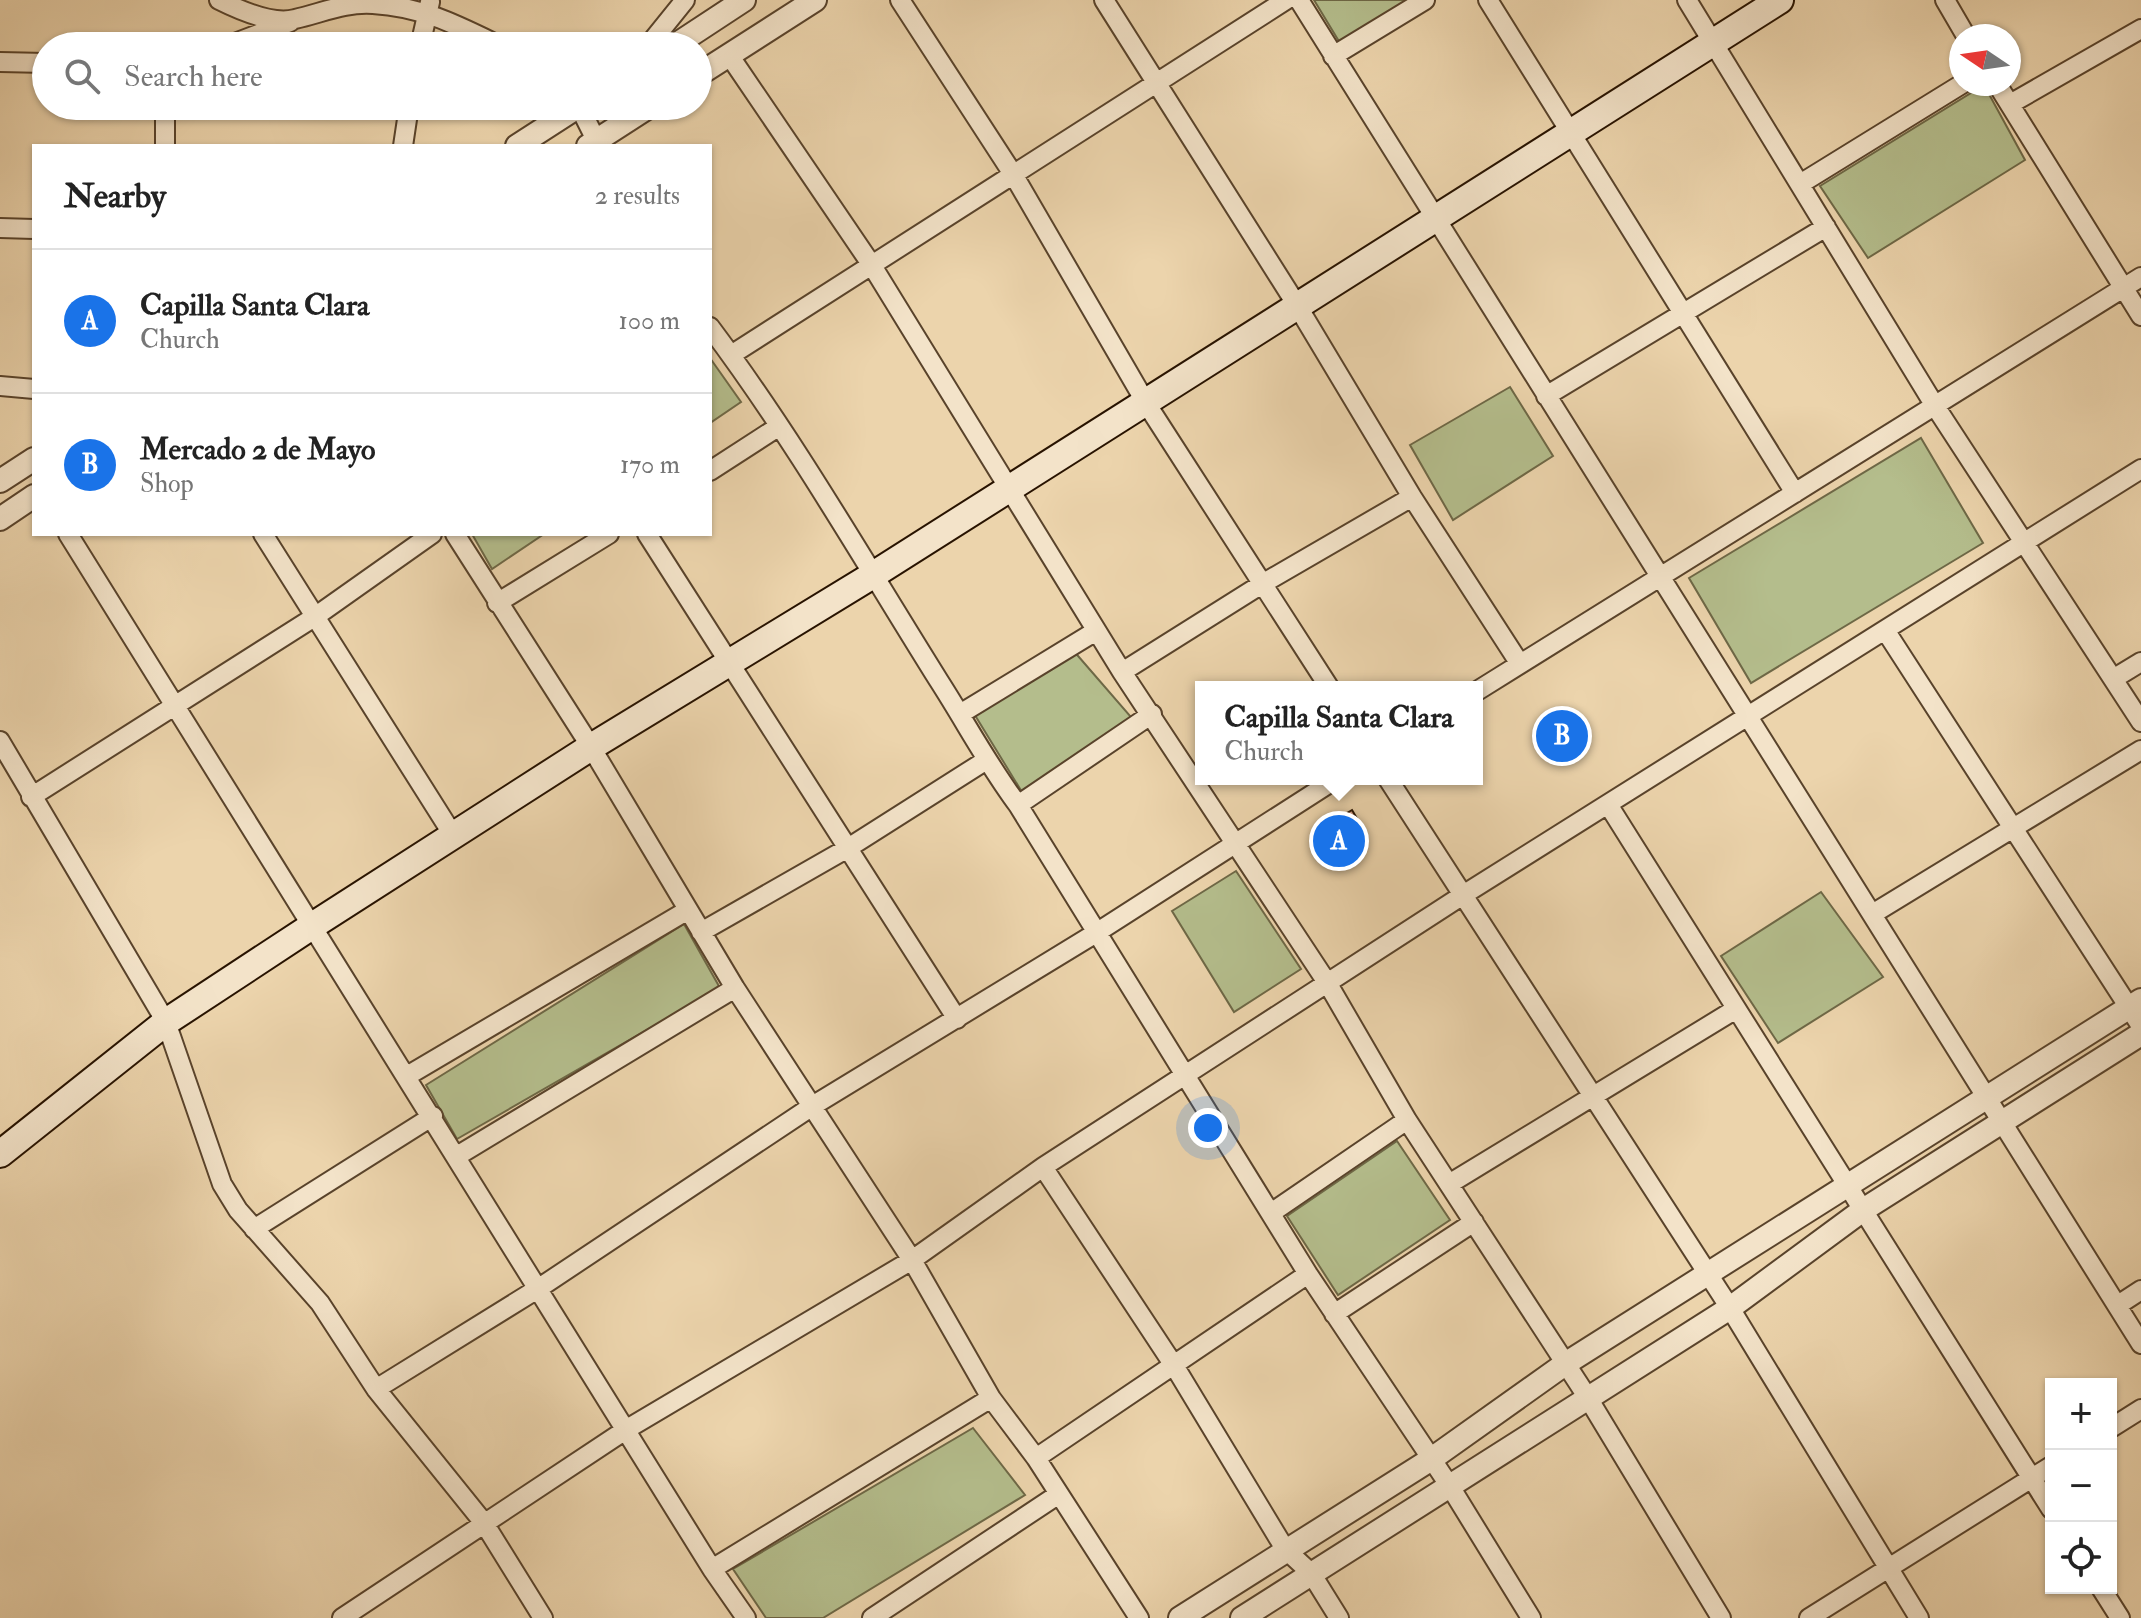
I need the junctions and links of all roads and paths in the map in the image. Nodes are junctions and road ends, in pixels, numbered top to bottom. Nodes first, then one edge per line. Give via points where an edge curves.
1 (219, 0) edge
2 (685, 0) edge
3 (744, 0) edge
4 (815, 0) edge
5 (900, 0) edge
6 (1104, 0) edge
7 (1286, 0) edge
8 (1299, 0) edge
9 (1425, 0) edge
10 (1488, 0) edge
11 (1687, 0) edge
12 (1780, 0) edge
13 (1945, 0) edge
14 (428, 5) edge
15 (292, 20) junction
16 (1959, 24) edge
17 (2141, 29) edge
18 (262, 32) edge
19 (423, 32) edge
20 (475, 32) edge
21 (659, 32) edge
22 (695, 32) edge
23 (1714, 42) junction
24 (729, 55) junction
25 (1333, 56) junction
26 (0, 62) edge
27 (32, 63) edge
28 (712, 66) edge
29 (1156, 86) junction
30 (1949, 92) edge
31 (2005, 96) edge
32 (2010, 104) junction
33 (165, 120) edge
34 (407, 120) edge
35 (557, 120) edge
36 (585, 120) edge
37 (616, 120) edge
38 (1572, 133) junction
39 (165, 144) edge
40 (403, 144) edge
41 (520, 144) edge
42 (594, 144) edge
43 (1013, 174) junction
44 (1800, 184) junction
45 (1435, 221) junction
46 (1826, 227) junction
47 (0, 228) edge
48 (32, 229) edge
49 (871, 264) junction
50 (2141, 277) edge
51 (2124, 288) junction
52 (1298, 307) junction
53 (1683, 313) junction
54 (2141, 316) edge
55 (712, 330) edge
56 (731, 355) junction
57 (0, 386) edge
58 (32, 389) edge
59 (1546, 396) junction
60 (1146, 403) junction
61 (1935, 406) junction
62 (778, 427) junction
63 (32, 460) edge
64 (2141, 469) edge
65 (712, 470) edge
66 (0, 481) edge
67 (1007, 491) junction
68 (1795, 493) junction
69 (32, 497) edge
70 (1412, 497) junction
71 (0, 519) edge
72 (69, 536) edge
73 (264, 536) edge
74 (429, 536) edge
75 (456, 536) edge
76 (606, 536) edge
77 (648, 536) edge
78 (2023, 543) junction
79 (873, 575) junction
80 (1660, 576) junction
81 (1262, 584) junction
82 (497, 603) junction
83 (316, 616) junction
84 (1885, 630) junction
85 (1096, 631) junction
86 (732, 661) junction
87 (2141, 662) edge
88 (1520, 664) junction
89 (1122, 672) junction
90 (2113, 679) junction
91 (1325, 681) edge
92 (1483, 687) edge
93 (177, 705) junction
94 (960, 714) junction
95 (1152, 714) junction
96 (1750, 716) junction
97 (2141, 722) edge
98 (0, 741) edge
99 (591, 747) junction
100 (2141, 750) edge
101 (985, 761) junction
102 (1195, 780) edge
103 (1199, 785) edge
104 (1326, 785) edge
105 (1392, 785) edge
106 (31, 797) junction
107 (1018, 805) junction
108 (1609, 806) junction
109 (2013, 828) junction
110 (453, 835) junction
111 (1236, 842) junction
112 (848, 848) junction
113 (1463, 895) junction
114 (688, 910) junction
115 (1874, 913) junction
116 (312, 926) junction
117 (701, 932) junction
118 (1096, 933) junction
119 (1328, 984) junction
120 (735, 988) junction
121 (1736, 1009) junction
122 (2137, 1011) edge
123 (957, 1019) junction
124 (166, 1022) junction
125 (2141, 1034) edge
126 (407, 1076) junction
127 (1185, 1077) junction
128 (1593, 1096) junction
129 (1989, 1096) junction
130 (814, 1105) junction
131 (433, 1116) junction
132 (1407, 1120) junction
133 (2004, 1120) junction
134 (0, 1154) edge
135 (457, 1156) junction
136 (1043, 1167) junction
137 (1449, 1184) junction
138 (1848, 1186) junction
139 (1863, 1210) junction
140 (1271, 1213) junction
141 (1474, 1222) junction
142 (254, 1229) junction
143 (912, 1260) junction
144 (1308, 1274) junction
145 (1708, 1274) junction
146 (539, 1288) junction
147 (2141, 1290) edge
148 (2118, 1305) junction
149 (1730, 1308) junction
150 (1334, 1314) junction
151 (2141, 1344) edge
152 (1565, 1364) junction
153 (1175, 1367) junction
154 (376, 1389) junction
155 (991, 1398) junction
156 (1588, 1398) junction
157 (2141, 1409) edge
158 (2117, 1424) edge
159 (627, 1429) junction
160 (1036, 1458) junction
161 (1430, 1460) junction
162 (2045, 1470) edge
163 (2032, 1478) junction
164 (1451, 1488) junction
165 (1059, 1494) junction
166 (2045, 1499) edge
167 (484, 1523) junction
168 (1285, 1549) junction
169 (1889, 1568) junction
170 (712, 1569) junction
171 (1311, 1573) junction
172 (2105, 1594) edge
173 (342, 1618) edge
174 (543, 1618) edge
175 (746, 1618) edge
176 (872, 1618) edge
177 (1139, 1618) edge
178 (1180, 1618) edge
179 (1242, 1618) edge
180 (1339, 1618) edge
181 (1531, 1618) edge
182 (1721, 1618) edge
183 (1809, 1618) edge
184 (1919, 1618) edge
185 (2120, 1618) edge

1 - 15 street via 268,18
2 - 21 street
3 - 22 street
4 - 24 street
5 - 43 street
6 - 29 street
7 - 29 street
8 - 25 street
9 - 25 street
10 - 38 street
11 - 23 street
12 - 23 main road
13 - 16 street
14 - 15 street via 333,7
14 - 19 street
14 - 20 street
15 - 18 street
17 - 32 street
23 - 38 main road
23 - 44 street
24 - 28 street
24 - 49 street
25 - 45 street
26 - 27 street
29 - 43 street
29 - 52 street
30 - 44 street
31 - 32 street
32 - 51 street
33 - 39 street
34 - 40 street
35 - 41 street
36 - 42 street
37 - 42 street
38 - 45 main road
38 - 53 street
43 - 49 street
43 - 60 street
44 - 46 street
45 - 52 main road
45 - 59 street
46 - 53 street
46 - 61 street
47 - 48 street
49 - 56 street
49 - 67 street
50 - 51 street
51 - 54 street
51 - 61 street
52 - 60 main road
52 - 70 street
53 - 59 street
53 - 68 street
55 - 56 street
56 - 62 street
57 - 58 street
59 - 80 street
60 - 67 main road
60 - 81 street
61 - 68 street
61 - 78 street
62 - 65 street
62 - 79 street
63 - 66 street
64 - 78 street
67 - 79 main road
67 - 85 street
68 - 80 street
69 - 71 street
70 - 81 street
70 - 88 street
72 - 93 street
73 - 83 street
74 - 83 street
75 - 82 street
76 - 82 street
77 - 86 street
78 - 84 street
78 - 90 street
79 - 86 main road
79 - 94 street
80 - 88 street
80 - 96 street
81 - 89 street
81 - 91 street
82 - 99 street
83 - 93 street
83 - 110 street
84 - 96 street
84 - 109 street
85 - 89 street
85 - 94 street
86 - 99 main road
86 - 112 street
87 - 90 street
88 - 92 street
89 - 95 street
90 - 97 street
93 - 106 street
93 - 116 street
94 - 101 street
95 - 102 street
95 - 107 street
96 - 108 street
96 - 115 street
98 - 106 street
99 - 110 main road
99 - 114 street
100 - 109 street
101 - 107 street
101 - 112 street
103 - 111 street
104 - 111 street
105 - 113 street
106 - 124 street
107 - 118 street
108 - 113 street
108 - 121 street
109 - 115 street
109 - 122 street
110 - 116 main road
111 - 118 street
111 - 119 street
112 - 117 street
112 - 123 street
113 - 119 street
113 - 128 street
114 - 117 street
114 - 126 street
115 - 129 street
116 - 124 main road
116 - 126 street
117 - 120 street
118 - 123 street
118 - 127 street
119 - 127 street
119 - 132 street
120 - 130 street
120 - 135 street
121 - 128 street
121 - 138 street
122 - 129 street
123 - 130 street
124 - 134 main road
124 - 142 street via 222,1184
125 - 133 street
126 - 131 street
127 - 136 street
127 - 140 street
128 - 137 street
128 - 145 street
129 - 133 street
129 - 138 street
130 - 143 street
130 - 146 street
131 - 135 street
131 - 142 street
132 - 137 street
132 - 140 street
133 - 139 street
133 - 148 street
135 - 146 street
136 - 143 street
136 - 153 street
137 - 141 street
138 - 139 street
138 - 145 street
139 - 149 street
139 - 163 street
140 - 144 street
141 - 150 street
141 - 152 street
142 - 154 street via 320,1303
143 - 155 street
143 - 159 street
144 - 150 street
144 - 153 street
145 - 149 street
145 - 152 street
146 - 154 street
146 - 159 street
147 - 148 street
148 - 151 street
149 - 156 street
149 - 169 street
150 - 161 street
152 - 156 street
152 - 161 street
153 - 160 street
153 - 168 street
154 - 167 street
155 - 160 street
155 - 170 street
156 - 164 street
156 - 182 street
157 - 158 street
159 - 167 street
159 - 170 street
160 - 165 street
161 - 164 street
161 - 168 street
162 - 163 street
163 - 166 street
163 - 169 street
164 - 171 street
164 - 181 street
165 - 176 street
165 - 177 street
167 - 173 street
167 - 174 street
168 - 171 street
168 - 178 street
169 - 183 street
169 - 184 street
170 - 175 street
171 - 179 street
171 - 180 street
172 - 185 street

